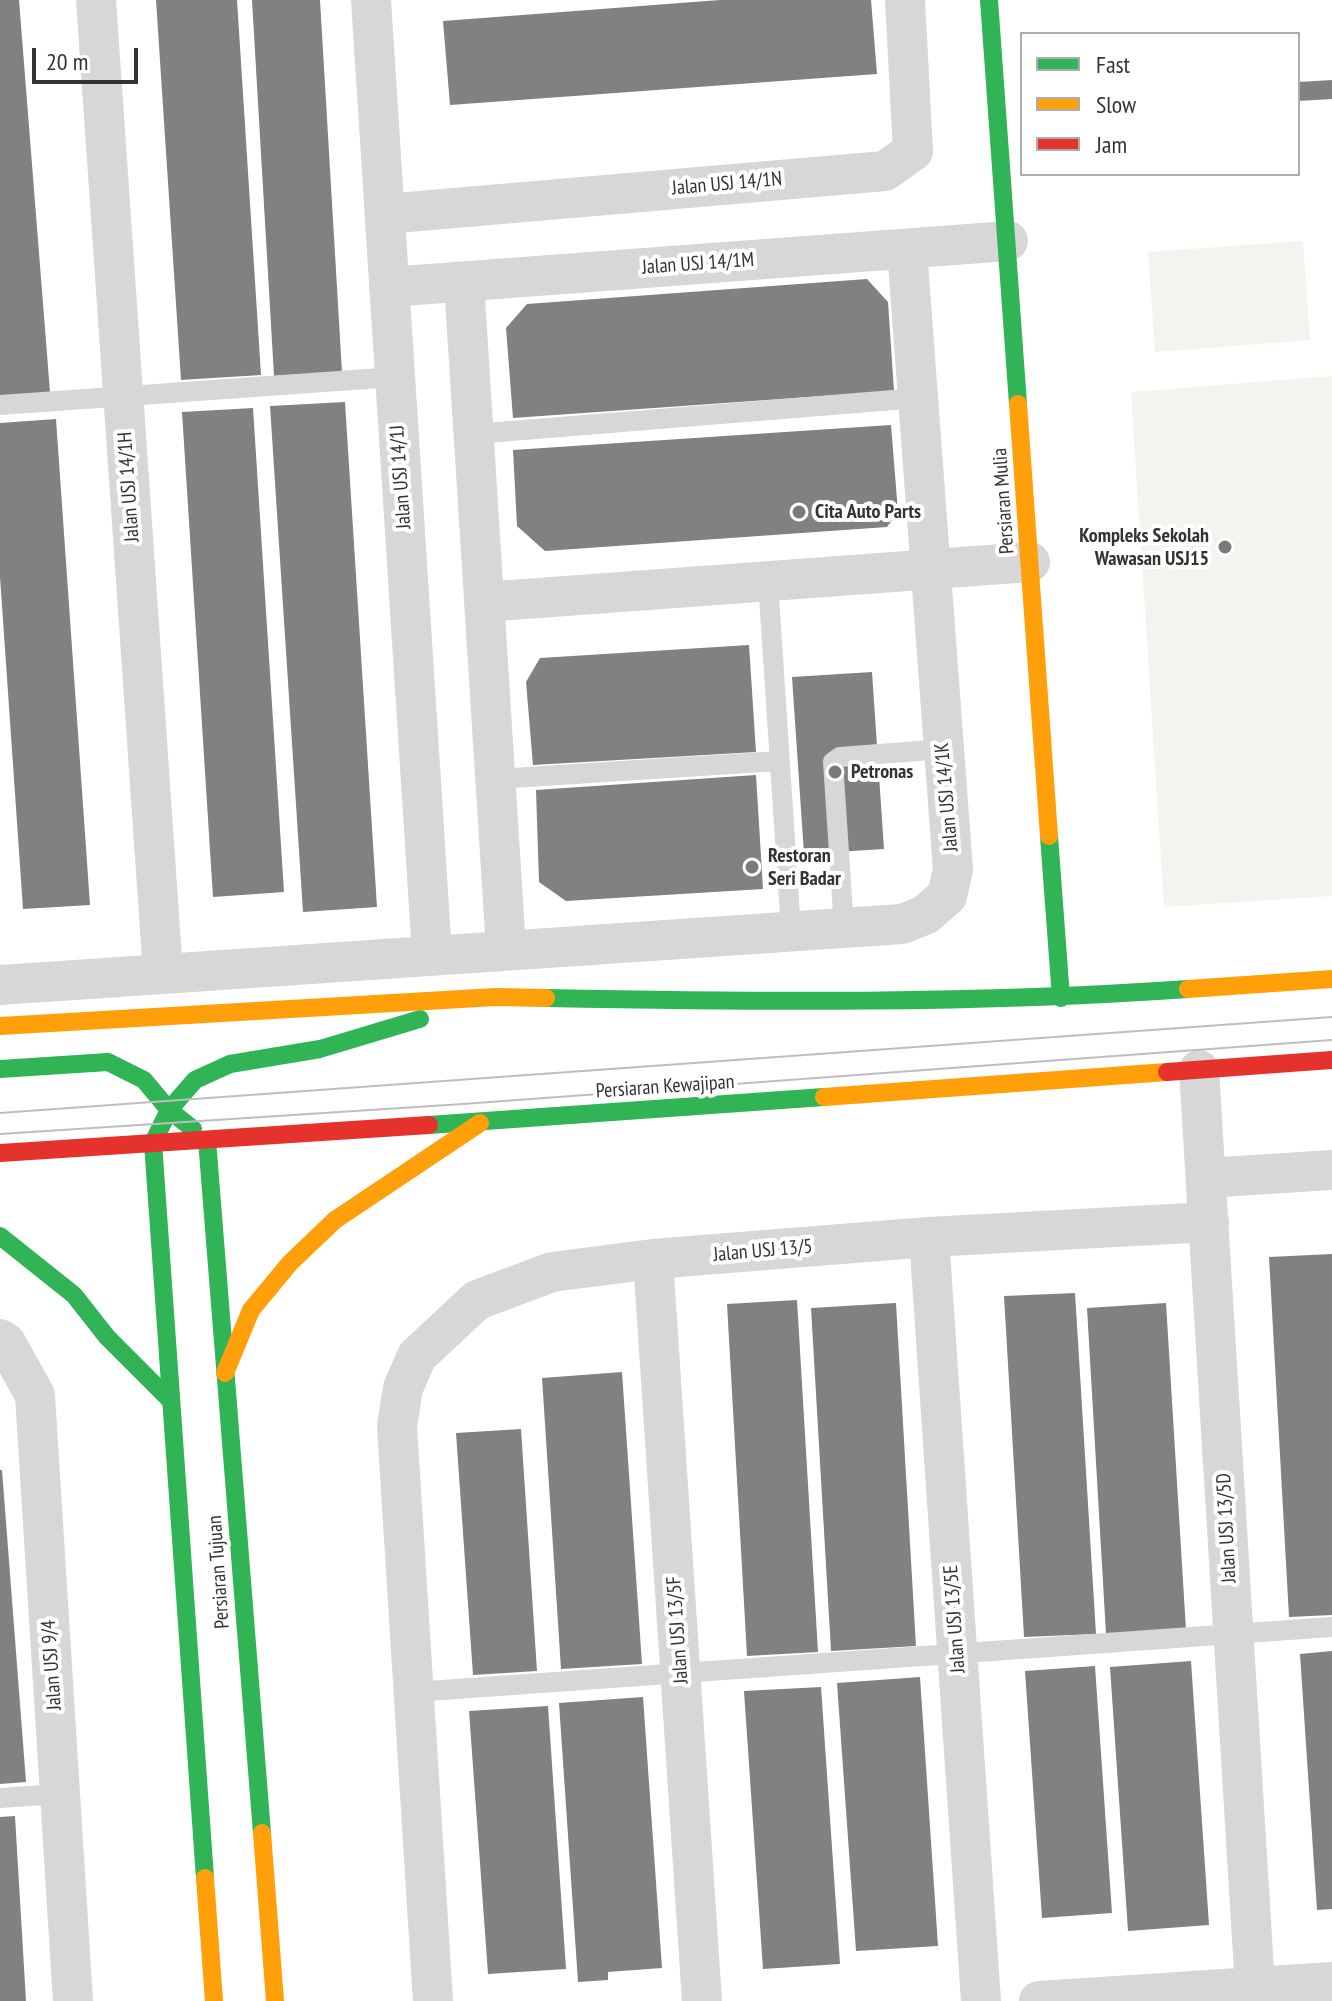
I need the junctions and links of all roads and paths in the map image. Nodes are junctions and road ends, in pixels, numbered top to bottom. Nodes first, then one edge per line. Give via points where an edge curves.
1 (96, 0) edge
2 (371, 0) edge
3 (905, 0) edge
4 (989, 0) edge
5 (385, 214) junction
6 (1008, 241) junction
7 (907, 249) junction
8 (464, 282) junction
9 (389, 287) junction
10 (395, 377) junction
11 (123, 397) junction
12 (918, 398) junction
13 (0, 405) edge
14 (474, 434) junction
15 (1030, 562) junction
16 (929, 569) junction
17 (768, 581) junction
18 (484, 602) junction
19 (944, 749) junction
20 (779, 761) junction
21 (496, 779) junction
22 (844, 928) junction
23 (791, 931) junction
24 (506, 949) junction
25 (432, 954) junction
26 (163, 973) junction
27 (1332, 979) edge
28 (0, 985) edge
29 (495, 997) junction
30 (1061, 998) junction
31 (0, 1026) edge
32 (1332, 1060) edge
33 (0, 1069) edge
34 (1199, 1070) junction
35 (169, 1110) junction
36 (482, 1122) junction
37 (207, 1140) junction
38 (153, 1143) junction
39 (0, 1153) edge
40 (1332, 1170) edge
41 (1206, 1178) junction
42 (1209, 1222) junction
43 (0, 1236) edge
44 (929, 1237) junction
45 (653, 1259) junction
46 (0, 1339) edge
47 (225, 1373) junction
48 (171, 1401) junction
49 (1332, 1627) edge
50 (1234, 1633) junction
51 (957, 1653) junction
52 (681, 1673) junction
53 (414, 1692) junction
54 (60, 1794) junction
55 (0, 1798) edge
56 (1332, 1982) edge
57 (1255, 1987) junction
58 (73, 2001) edge
59 (214, 2001) edge
60 (275, 2001) edge
61 (433, 2001) edge
62 (702, 2001) edge
63 (981, 2001) edge
64 (1039, 2001) edge

1 - 11 street, Jalan USJ 14/1H
2 - 5 street, Jalan USJ 14/1J
3 - 5 street, Jalan USJ 14/1N via 913,151 885,171
4 - 6 main road, Persiaran Mulia
5 - 9 street, Jalan USJ 14/1J
6 - 7 street, Jalan USJ 14/1M
6 - 15 main road, Persiaran Mulia
7 - 8 street, Jalan USJ 14/1M
7 - 12 street, Jalan USJ 14/1K
8 - 9 street, Jalan USJ 14/1M
8 - 14 street
9 - 10 street, Jalan USJ 14/1J
10 - 11 lane
10 - 25 street, Jalan USJ 14/1J
11 - 13 lane
11 - 26 street, Jalan USJ 14/1H
12 - 14 lane
12 - 16 street, Jalan USJ 14/1K
14 - 18 street
15 - 16 street
15 - 30 main road, Persiaran Mulia
16 - 17 street
16 - 19 street, Jalan USJ 14/1K
17 - 18 street
17 - 20 lane
18 - 21 street
19 - 22 street, Jalan USJ 14/1K via 953,870 947,896 925,915 902,924
19 - 22 lane via 840,757 833,762
20 - 21 lane
20 - 23 lane
21 - 24 street
22 - 23 street, Jalan USJ 14/1K
23 - 24 street, Jalan USJ 14/1K
24 - 25 street, Jalan USJ 14/1K
25 - 26 street, Jalan USJ 14/1K
26 - 28 street, Jalan USJ 14/1K
27 - 30 main road
29 - 30 main road via 743,1002
29 - 31 main road
29 - 35 main road via 320,1049 230,1064 195,1080
32 - 34 main road, Persiaran Kewajipan
33 - 35 main road via 108,1062 144,1080
34 - 36 main road, Persiaran Kewajipan
34 - 41 street, Jalan USJ 13/5D
35 - 37 main road
35 - 38 main road
36 - 37 main road, Persiaran Kewajipan
36 - 47 main road via 335,1220 290,1263 251,1310
37 - 38 main road, Persiaran Kewajipan
37 - 47 main road, Persiaran Tujuan
38 - 39 main road, Persiaran Kewajipan
38 - 48 main road, Persiaran Tujuan
40 - 41 street
41 - 42 street, Jalan USJ 13/5D
42 - 44 street, Jalan USJ 13/5
42 - 50 street, Jalan USJ 13/5D
43 - 48 main road via 74,1295 107,1337
44 - 45 street, Jalan USJ 13/5
44 - 51 street, Jalan USJ 13/5E
45 - 52 street, Jalan USJ 13/5F
45 - 53 street, Jalan USJ 13/5 via 552,1272 477,1300 417,1356 403,1388 397,1426
46 - 54 street, Jalan USJ 9/4 via 35,1395
47 - 60 main road, Persiaran Tujuan
48 - 59 main road, Persiaran Tujuan
49 - 50 lane
50 - 51 lane
50 - 57 street, Jalan USJ 13/5D
51 - 52 lane
51 - 63 street, Jalan USJ 13/5E
52 - 53 lane
52 - 62 street, Jalan USJ 13/5F
53 - 61 street, Jalan USJ 13/5
54 - 55 lane
54 - 58 street, Jalan USJ 9/4
56 - 57 street
57 - 64 street

